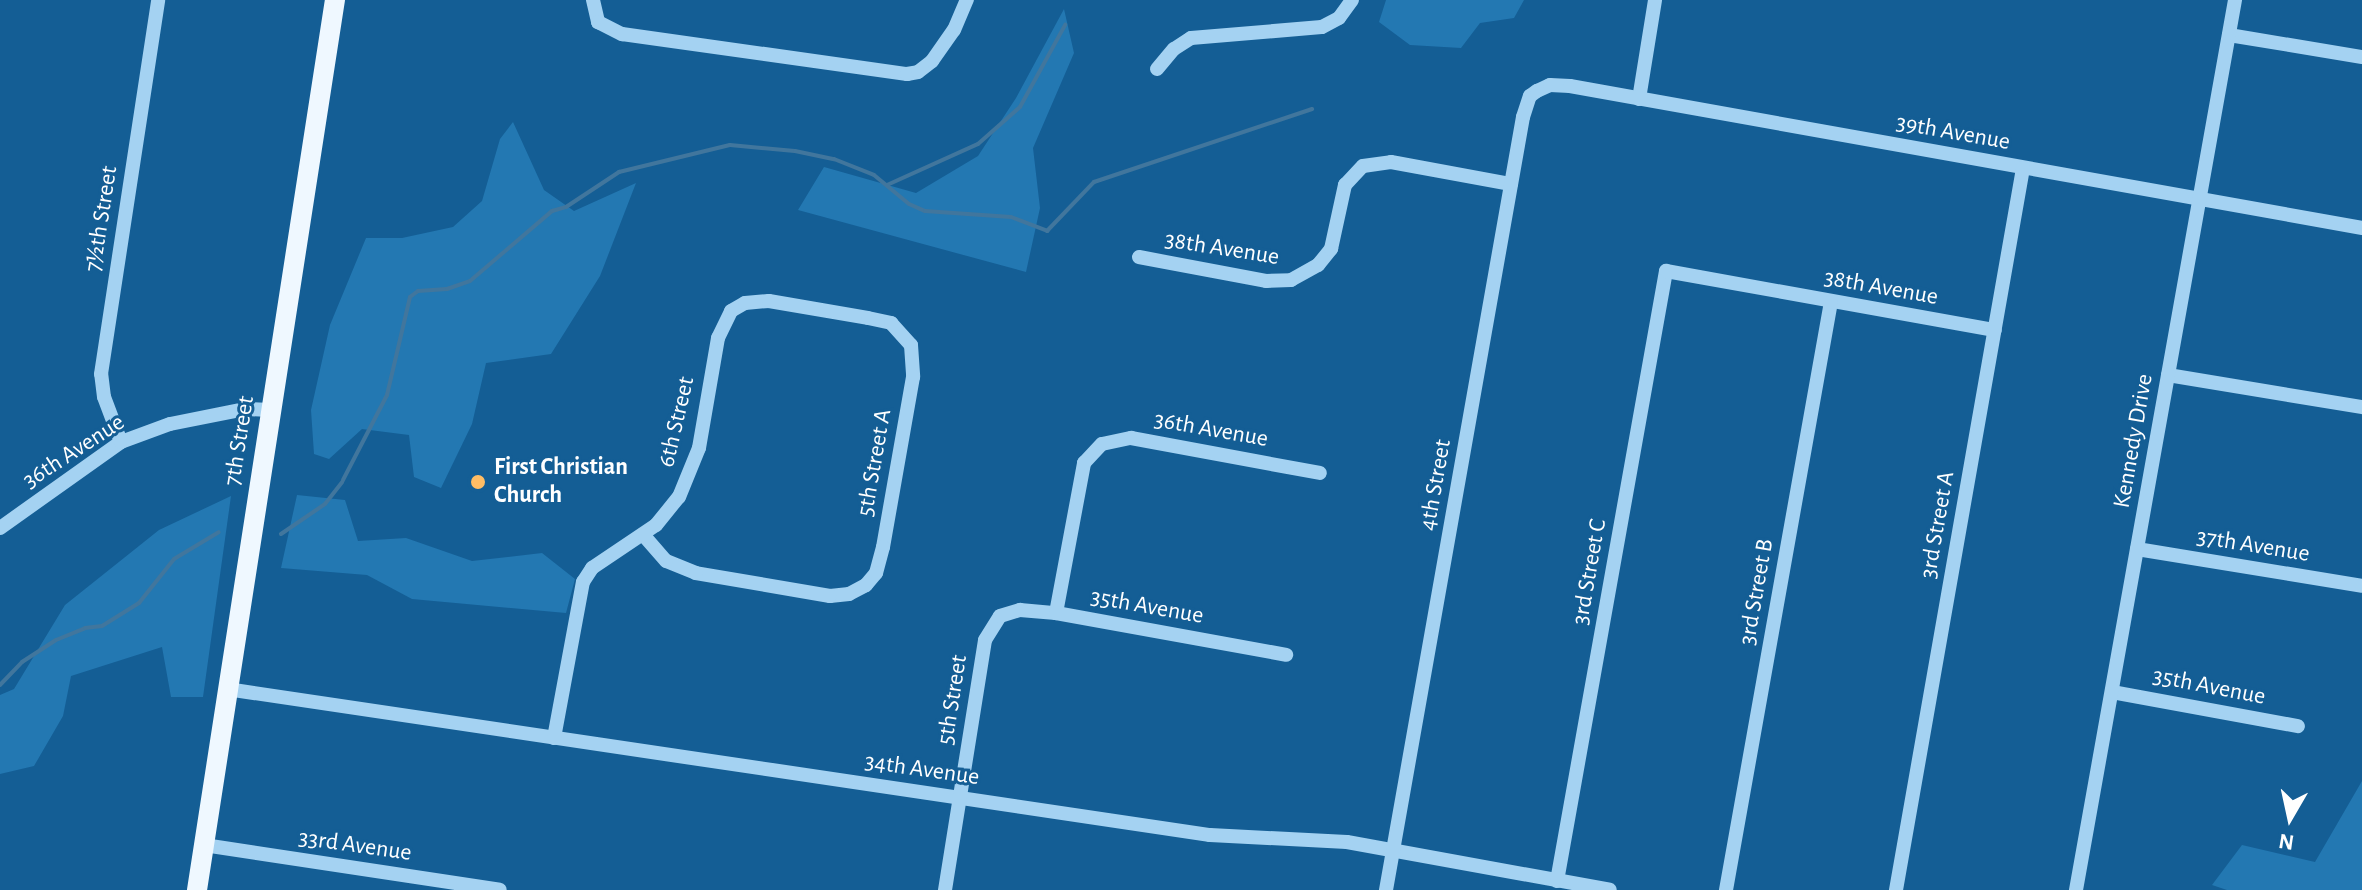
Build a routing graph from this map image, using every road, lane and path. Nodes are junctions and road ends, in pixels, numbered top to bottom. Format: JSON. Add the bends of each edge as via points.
{"nodes":[{"id":1,"x":158,"y":0,"type":"edge"},
{"id":2,"x":335,"y":0,"type":"edge"},
{"id":3,"x":593,"y":0,"type":"edge"},
{"id":4,"x":967,"y":0,"type":"edge"},
{"id":5,"x":1352,"y":0,"type":"edge"},
{"id":6,"x":1655,"y":0,"type":"edge"},
{"id":7,"x":2235,"y":0,"type":"edge"},
{"id":8,"x":2229,"y":35,"type":"junction"},
{"id":9,"x":2362,"y":57,"type":"edge"},
{"id":10,"x":1157,"y":69,"type":"dead end"},
{"id":11,"x":1537,"y":91,"type":"joint"},
{"id":12,"x":1639,"y":99,"type":"junction"},
{"id":13,"x":2023,"y":168,"type":"junction"},
{"id":14,"x":1511,"y":184,"type":"junction"},
{"id":15,"x":2199,"y":200,"type":"junction"},
{"id":16,"x":2362,"y":228,"type":"edge"},
{"id":17,"x":1139,"y":257,"type":"dead end"},
{"id":18,"x":1666,"y":271,"type":"joint"},
{"id":19,"x":1831,"y":302,"type":"junction"},
{"id":20,"x":1995,"y":330,"type":"junction"},
{"id":21,"x":911,"y":345,"type":"joint"},
{"id":22,"x":2168,"y":375,"type":"junction"},
{"id":23,"x":2362,"y":407,"type":"edge"},
{"id":24,"x":271,"y":410,"type":"junction"},
{"id":25,"x":121,"y":442,"type":"junction"},
{"id":26,"x":1320,"y":473,"type":"dead end"},
{"id":27,"x":0,"y":528,"type":"edge"},
{"id":28,"x":643,"y":535,"type":"junction"},
{"id":29,"x":2137,"y":549,"type":"junction"},
{"id":30,"x":2362,"y":586,"type":"edge"},
{"id":31,"x":1056,"y":613,"type":"junction"},
{"id":32,"x":1000,"y":616,"type":"joint"},
{"id":33,"x":1286,"y":655,"type":"dead end"},
{"id":34,"x":227,"y":689,"type":"junction"},
{"id":35,"x":2112,"y":692,"type":"junction"},
{"id":36,"x":2298,"y":726,"type":"dead end"},
{"id":37,"x":554,"y":738,"type":"junction"},
{"id":38,"x":960,"y":798,"type":"junction"},
{"id":39,"x":204,"y":845,"type":"junction"},
{"id":40,"x":1393,"y":850,"type":"junction"},
{"id":41,"x":1557,"y":881,"type":"junction"},
{"id":42,"x":197,"y":890,"type":"edge"},
{"id":43,"x":500,"y":890,"type":"edge"},
{"id":44,"x":945,"y":890,"type":"edge"},
{"id":45,"x":1386,"y":890,"type":"edge"},
{"id":46,"x":1610,"y":890,"type":"edge"},
{"id":47,"x":1726,"y":890,"type":"edge"},
{"id":48,"x":1896,"y":890,"type":"edge"},
{"id":49,"x":2076,"y":890,"type":"edge"}],
"edges":[{"from":1,"to":25,"type":"street","name":"7½th Street","via":[[101,374]]},
{"from":2,"to":24,"type":"main road","name":"7th Street"},
{"from":3,"to":4,"type":"street","via":[[598,22],[622,34],[894,74],[918,72],[945,44]]},
{"from":5,"to":10,"type":"street","via":[[1339,18],[1322,27],[1191,38]]},
{"from":6,"to":12,"type":"street"},
{"from":7,"to":8,"type":"street","name":"Kennedy Drive"},
{"from":8,"to":9,"type":"street"},
{"from":8,"to":15,"type":"street","name":"Kennedy Drive"},
{"from":11,"to":12,"type":"street","name":"39th Avenue","via":[[1559,85]]},
{"from":11,"to":14,"type":"street","name":"4th Street","via":[[1527,104]]},
{"from":12,"to":13,"type":"street","name":"39th Avenue"},
{"from":13,"to":15,"type":"street","name":"39th Avenue"},
{"from":13,"to":20,"type":"street","name":"3rd Street A"},
{"from":14,"to":17,"type":"street","name":"38th Avenue","via":[[1391,162],[1363,166],[1345,185],[1331,249],[1318,265],[1291,280],[1266,281]]},
{"from":14,"to":40,"type":"street","name":"4th Street"},
{"from":15,"to":16,"type":"street","name":"39th Avenue"},
{"from":15,"to":22,"type":"street","name":"Kennedy Drive"},
{"from":18,"to":19,"type":"street","name":"38th Avenue"},
{"from":18,"to":41,"type":"street","name":"3rd Street C"},
{"from":19,"to":20,"type":"street","name":"38th Avenue"},
{"from":19,"to":47,"type":"street","name":"3rd Street B"},
{"from":20,"to":48,"type":"street","name":"3rd Street A"},
{"from":21,"to":28,"type":"street","name":"6th Street","via":[[891,323],[868,318],[769,301],[745,303],[731,311],[718,338],[694,464],[679,497]]},
{"from":21,"to":28,"type":"street","name":"5th Street A","via":[[913,377],[883,547],[876,573],[866,585],[830,596],[683,570],[666,561]]},
{"from":22,"to":23,"type":"street"},
{"from":22,"to":29,"type":"street","name":"Kennedy Drive"},
{"from":24,"to":25,"type":"street","name":"36th Avenue","via":[[245,409],[170,424]]},
{"from":24,"to":34,"type":"main road","name":"7th Street"},
{"from":25,"to":27,"type":"street","name":"36th Avenue"},
{"from":26,"to":31,"type":"street","name":"36th Avenue","via":[[1131,438],[1094,448],[1084,463]]},
{"from":28,"to":37,"type":"street","name":"6th Street","via":[[592,568],[583,582]]},
{"from":29,"to":30,"type":"street","name":"37th Avenue"},
{"from":29,"to":35,"type":"street","name":"Kennedy Drive"},
{"from":31,"to":32,"type":"street","name":"35th Avenue","via":[[1020,610]]},
{"from":31,"to":33,"type":"street","name":"35th Avenue"},
{"from":32,"to":38,"type":"street","name":"5th Street","via":[[985,640]]},
{"from":34,"to":37,"type":"street","name":"34th Avenue"},
{"from":34,"to":39,"type":"main road","name":"7th Street"},
{"from":35,"to":36,"type":"street","name":"35th Avenue"},
{"from":35,"to":49,"type":"street","name":"Kennedy Drive"},
{"from":37,"to":38,"type":"street","name":"34th Avenue"},
{"from":38,"to":40,"type":"street","name":"34th Avenue","via":[[1210,835],[1314,839]]},
{"from":38,"to":44,"type":"street","name":"5th Street"},
{"from":39,"to":42,"type":"main road","name":"7th Street"},
{"from":39,"to":43,"type":"street","name":"33rd Avenue"},
{"from":40,"to":41,"type":"street","name":"34th Avenue"},
{"from":40,"to":45,"type":"street","name":"4th Street"},
{"from":41,"to":46,"type":"street","name":"34th Avenue"}]}
